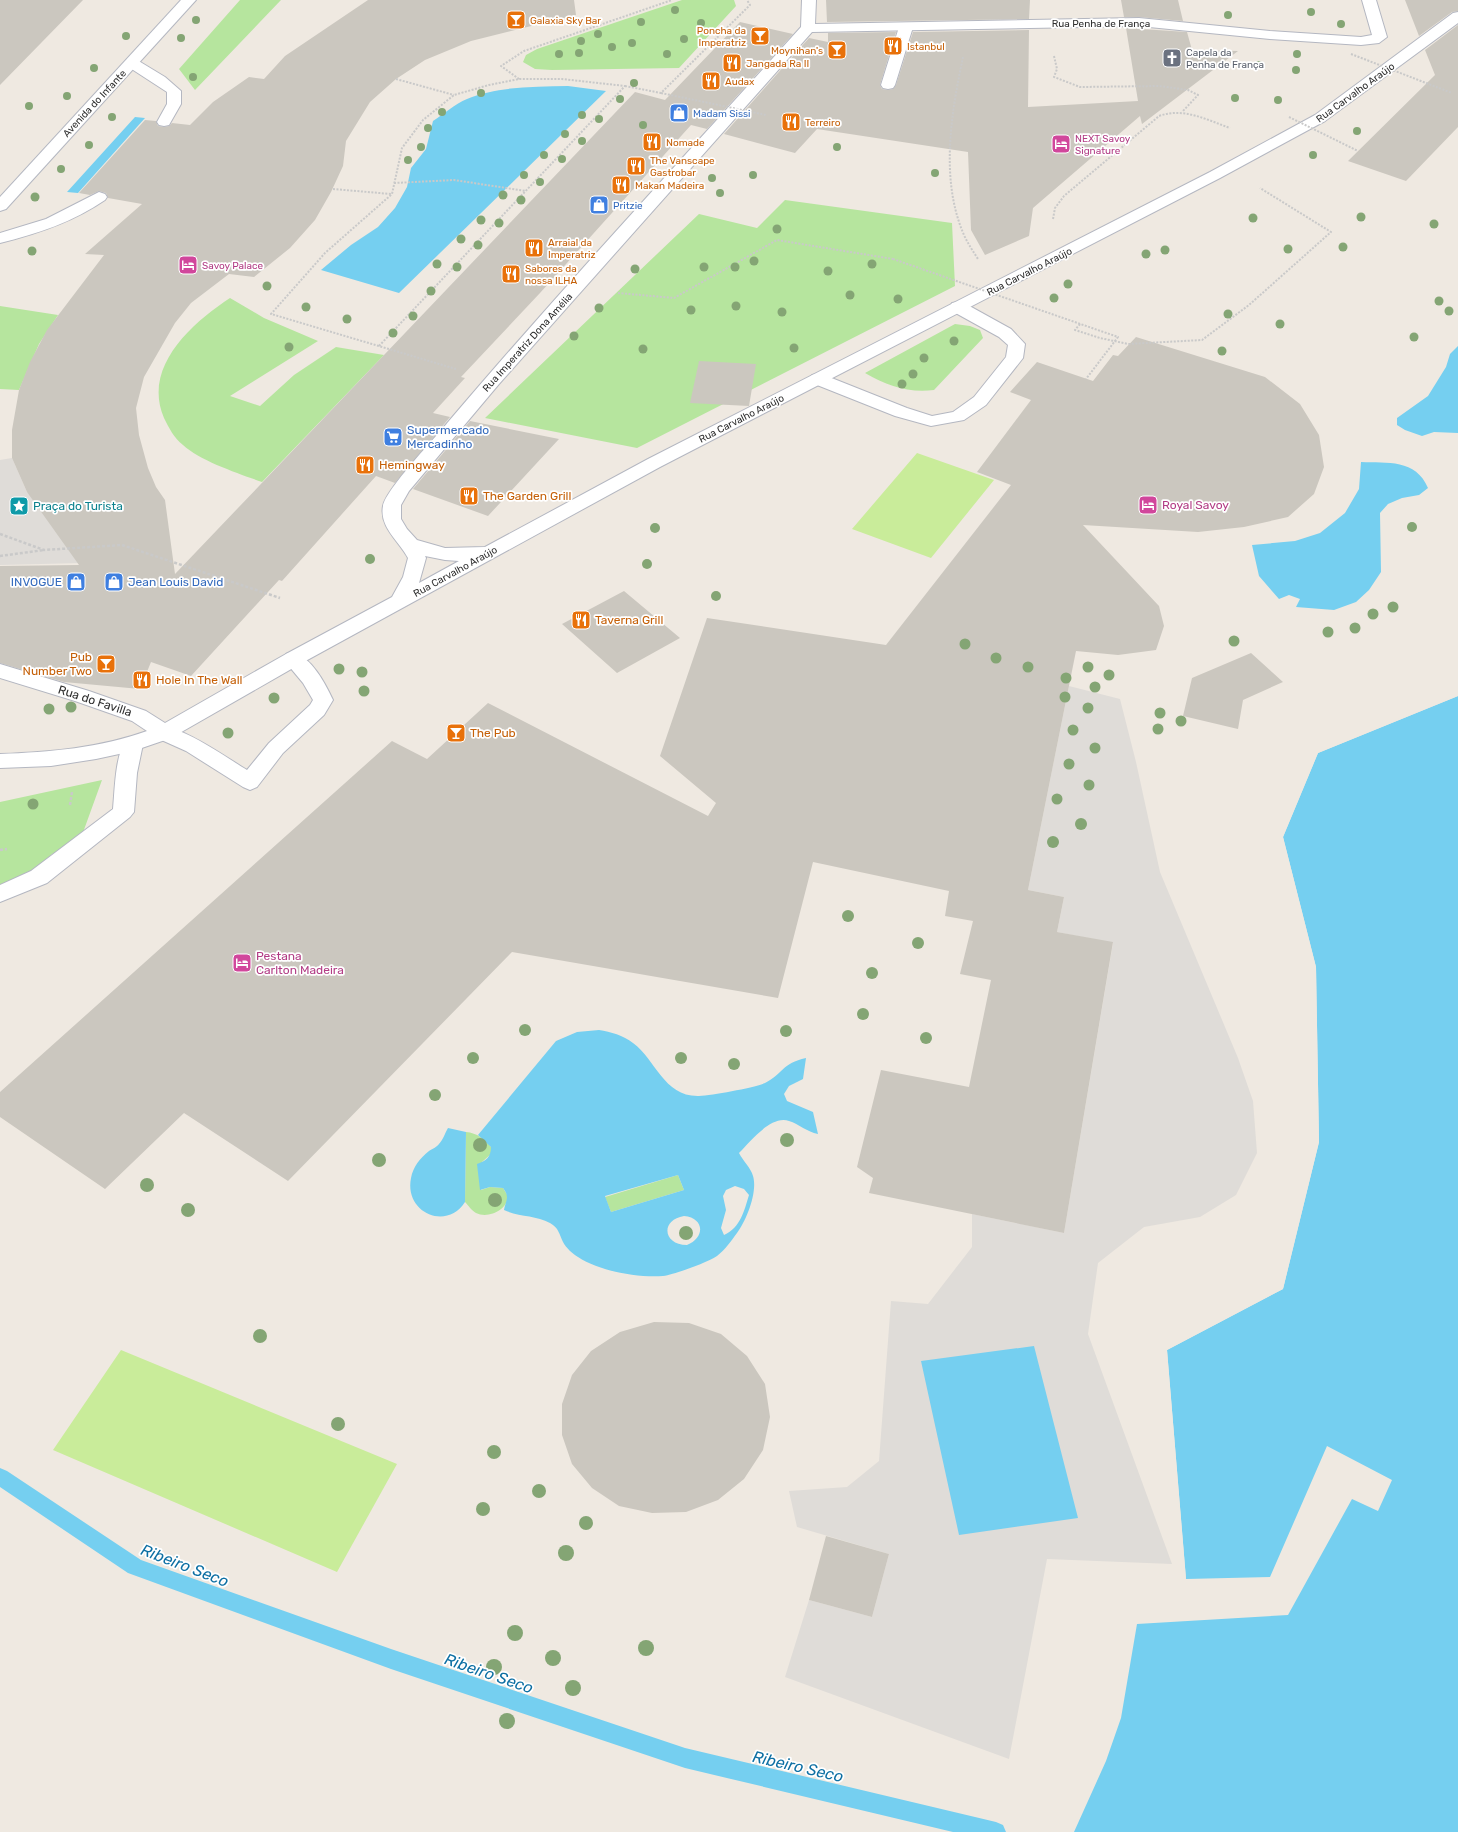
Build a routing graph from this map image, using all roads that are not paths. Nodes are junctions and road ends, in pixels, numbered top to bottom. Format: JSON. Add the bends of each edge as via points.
{"nodes":[{"id":1,"x":189,"y":0,"type":"edge"},
{"id":2,"x":809,"y":0,"type":"edge"},
{"id":3,"x":1369,"y":0,"type":"edge"},
{"id":4,"x":1458,"y":16,"type":"edge"},
{"id":5,"x":906,"y":27,"type":"junction"},
{"id":6,"x":808,"y":28,"type":"junction"},
{"id":7,"x":132,"y":63,"type":"junction"},
{"id":8,"x":888,"y":85,"type":"dead end"},
{"id":9,"x":164,"y":122,"type":"dead end"},
{"id":10,"x":99,"y":197,"type":"dead end"},
{"id":11,"x":0,"y":206,"type":"edge"},
{"id":12,"x":0,"y":238,"type":"edge"},
{"id":13,"x":958,"y":307,"type":"junction"},
{"id":14,"x":818,"y":378,"type":"junction"},
{"id":15,"x":410,"y":544,"type":"junction"},
{"id":16,"x":498,"y":548,"type":"junction"},
{"id":17,"x":400,"y":602,"type":"junction"},
{"id":18,"x":293,"y":659,"type":"junction"},
{"id":19,"x":0,"y":671,"type":"edge"},
{"id":20,"x":164,"y":733,"type":"junction"},
{"id":21,"x":132,"y":744,"type":"junction"},
{"id":22,"x":0,"y":761,"type":"edge"},
{"id":23,"x":0,"y":894,"type":"edge"}],
"edges":[{"from":1,"to":7,"type":"street","name":"Avenida do Infante"},
{"from":2,"to":6,"type":"street"},
{"from":3,"to":5,"type":"street","name":"Rua Penha de França","via":[[1380,37],[1361,41],[1138,22]]},
{"from":4,"to":13,"type":"street","name":"Rua Carvalho Araújo","via":[[1320,118]]},
{"from":5,"to":6,"type":"street","name":"Rua Penha de França"},
{"from":5,"to":8,"type":"street"},
{"from":6,"to":15,"type":"street","name":"Rua Imperatriz Dona Amélia","via":[[493,380],[402,488],[392,505],[392,519]]},
{"from":7,"to":9,"type":"street","via":[[174,91],[174,104]]},
{"from":7,"to":11,"type":"street","name":"Avenida do Infante"},
{"from":10,"to":12,"type":"street","via":[[82,209]]},
{"from":13,"to":14,"type":"street","name":"Rua Carvalho Araújo"},
{"from":13,"to":14,"type":"street","via":[[1005,332],[1017,344],[1014,358],[997,381],[980,401],[958,416],[931,421],[901,412]]},
{"from":14,"to":16,"type":"street","name":"Rua Carvalho Araújo"},
{"from":15,"to":16,"type":"street","name":"Rua Imperatriz Dona Amélia","via":[[451,556]]},
{"from":15,"to":17,"type":"street","name":"Rua Imperatriz Dona Amélia","via":[[417,558],[412,578]]},
{"from":16,"to":17,"type":"street","name":"Rua Carvalho Araújo"},
{"from":17,"to":18,"type":"street","name":"Rua Carvalho Araújo"},
{"from":18,"to":20,"type":"street","name":"Rua Carvalho Araújo"},
{"from":18,"to":20,"type":"street","name":"Rua do Favilla","via":[[317,685],[323,700],[317,710],[276,748],[250,782],[192,746]]},
{"from":19,"to":20,"type":"street","name":"Rua do Favilla","via":[[139,716]]},
{"from":20,"to":21,"type":"street","name":"Rua Carvalho Araújo"},
{"from":21,"to":22,"type":"street","name":"Rua Carvalho Araújo","via":[[51,759]]},
{"from":21,"to":23,"type":"street","via":[[123,812],[39,877]]}]}
